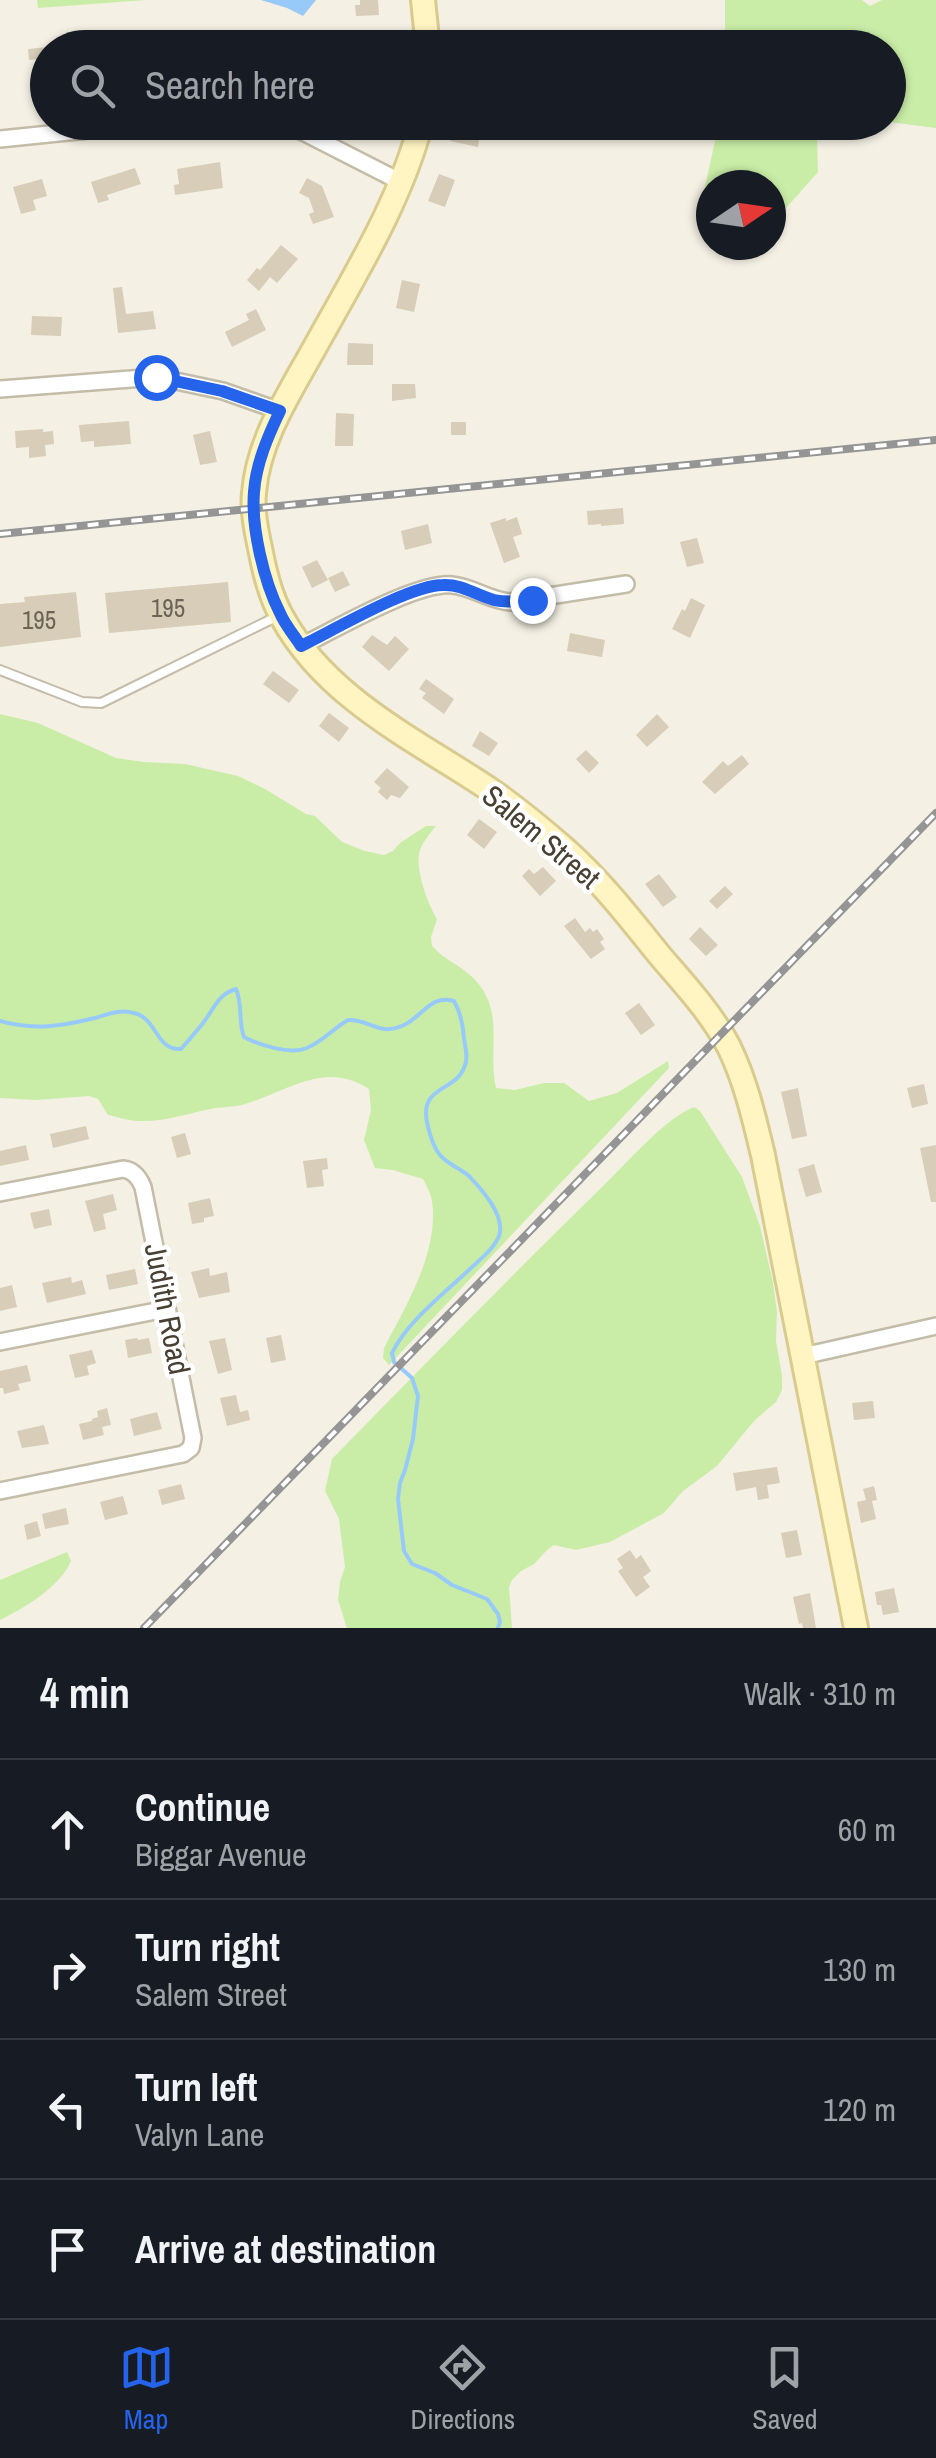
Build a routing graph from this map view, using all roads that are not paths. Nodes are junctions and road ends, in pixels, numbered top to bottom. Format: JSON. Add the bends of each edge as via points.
{"nodes":[{"id":1,"x":424,"y":0,"type":"edge"},
{"id":2,"x":426,"y":30,"type":"edge"},
{"id":3,"x":30,"y":136,"type":"edge"},
{"id":4,"x":0,"y":139,"type":"edge"},
{"id":5,"x":320,"y":140,"type":"edge"},
{"id":6,"x":415,"y":140,"type":"edge"},
{"id":7,"x":402,"y":182,"type":"junction"},
{"id":8,"x":0,"y":389,"type":"edge"},
{"id":9,"x":280,"y":411,"type":"junction"},
{"id":10,"x":626,"y":584,"type":"dead end"},
{"id":11,"x":280,"y":615,"type":"junction"},
{"id":12,"x":301,"y":646,"type":"junction"},
{"id":13,"x":0,"y":670,"type":"edge"},
{"id":14,"x":0,"y":1193,"type":"edge"},
{"id":15,"x":166,"y":1308,"type":"junction"},
{"id":16,"x":936,"y":1326,"type":"edge"},
{"id":17,"x":0,"y":1342,"type":"edge"},
{"id":18,"x":803,"y":1356,"type":"junction"},
{"id":19,"x":0,"y":1491,"type":"edge"},
{"id":20,"x":856,"y":1628,"type":"edge"}],
"edges":[{"from":1,"to":2,"type":"street"},
{"from":3,"to":4,"type":"street"},
{"from":5,"to":7,"type":"street"},
{"from":6,"to":7,"type":"street","name":"Salem Street"},
{"from":7,"to":9,"type":"street","name":"Salem Street"},
{"from":8,"to":9,"type":"street","via":[[150,376]]},
{"from":9,"to":11,"type":"street","name":"Salem Street","via":[[254,499]]},
{"from":10,"to":12,"type":"street","via":[[511,602],[461,587],[430,586]]},
{"from":11,"to":12,"type":"street","name":"Salem Street"},
{"from":11,"to":13,"type":"lane","via":[[101,703],[78,701]]},
{"from":12,"to":18,"type":"street","name":"Salem Street","via":[[363,706],[570,853],[712,1020],[753,1113]]},
{"from":14,"to":15,"type":"street","name":"Judith Road","via":[[133,1172],[143,1187]]},
{"from":15,"to":17,"type":"street"},
{"from":15,"to":19,"type":"street","name":"Judith Road","via":[[191,1448]]},
{"from":16,"to":18,"type":"street"},
{"from":18,"to":20,"type":"street","name":"Salem Street"}]}
